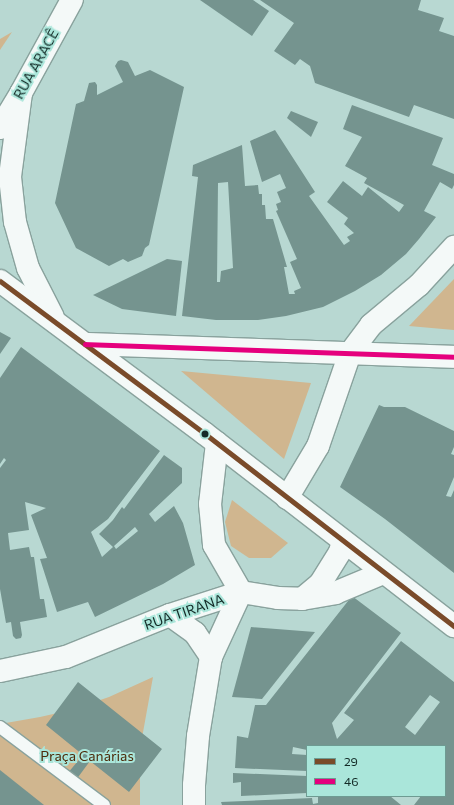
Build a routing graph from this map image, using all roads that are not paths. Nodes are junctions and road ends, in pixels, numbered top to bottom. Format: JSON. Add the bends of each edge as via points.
{"nodes":[{"id":1,"x":72,"y":0,"type":"edge"},
{"id":2,"x":21,"y":93,"type":"junction"},
{"id":3,"x":0,"y":128,"type":"edge"},
{"id":4,"x":454,"y":247,"type":"edge"},
{"id":5,"x":0,"y":281,"type":"edge"},
{"id":6,"x":55,"y":321,"type":"junction"},
{"id":7,"x":85,"y":344,"type":"junction"},
{"id":8,"x":350,"y":353,"type":"junction"},
{"id":9,"x":454,"y":357,"type":"edge"},
{"id":10,"x":217,"y":443,"type":"junction"},
{"id":11,"x":287,"y":498,"type":"junction"},
{"id":12,"x":343,"y":541,"type":"junction"},
{"id":13,"x":384,"y":573,"type":"junction"},
{"id":14,"x":241,"y":592,"type":"junction"},
{"id":15,"x":302,"y":599,"type":"junction"},
{"id":16,"x":170,"y":615,"type":"junction"},
{"id":17,"x":454,"y":626,"type":"edge"},
{"id":18,"x":211,"y":657,"type":"junction"},
{"id":19,"x":0,"y":671,"type":"edge"},
{"id":20,"x":0,"y":727,"type":"edge"},
{"id":21,"x":104,"y":805,"type":"edge"},
{"id":22,"x":194,"y":805,"type":"edge"}],
"edges":[{"from":1,"to":2,"type":"street","name":"RUA ARACÊ"},
{"from":2,"to":3,"type":"street","name":"RUA ARACÊ"},
{"from":2,"to":6,"type":"street","via":[[10,177],[15,222],[28,268]]},
{"from":4,"to":8,"type":"street","via":[[419,285],[370,326]]},
{"from":5,"to":6,"type":"street"},
{"from":6,"to":7,"type":"street"},
{"from":7,"to":8,"type":"street"},
{"from":7,"to":10,"type":"street"},
{"from":8,"to":9,"type":"street"},
{"from":8,"to":11,"type":"street","via":[[318,446]]},
{"from":10,"to":11,"type":"street"},
{"from":10,"to":14,"type":"street","via":[[210,504],[214,545]]},
{"from":11,"to":12,"type":"street"},
{"from":12,"to":13,"type":"street"},
{"from":12,"to":15,"type":"street","via":[[340,552],[320,584]]},
{"from":13,"to":15,"type":"street","name":"RUA TIRANA","via":[[335,593]]},
{"from":13,"to":17,"type":"street"},
{"from":14,"to":15,"type":"street","name":"RUA TIRANA"},
{"from":14,"to":16,"type":"street","name":"RUA TIRANA"},
{"from":14,"to":18,"type":"street"},
{"from":16,"to":18,"type":"street","via":[[195,633]]},
{"from":16,"to":19,"type":"street","name":"RUA TIRANA","via":[[66,657]]},
{"from":18,"to":22,"type":"street","via":[[198,736]]},
{"from":20,"to":21,"type":"lane"}]}
